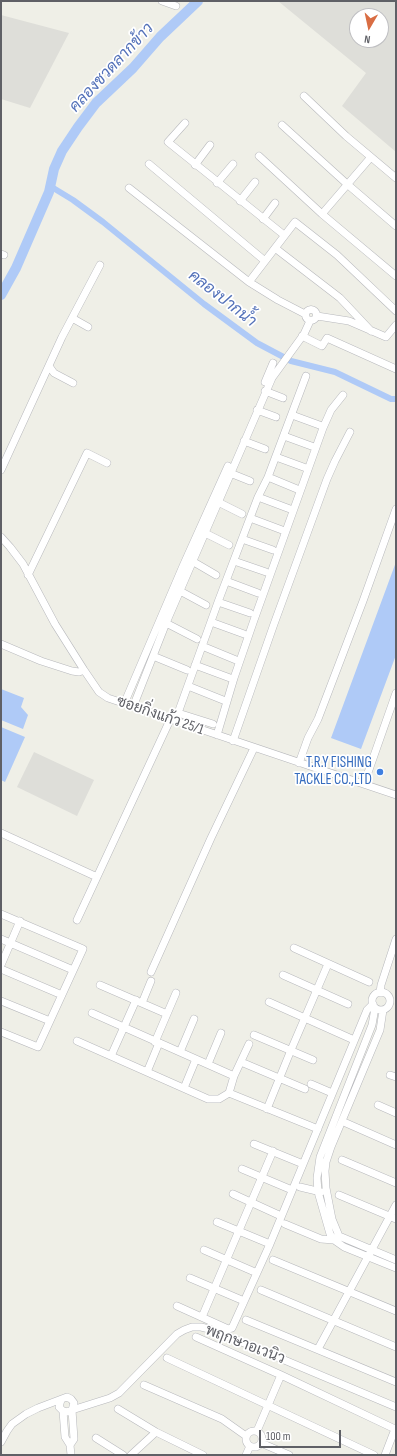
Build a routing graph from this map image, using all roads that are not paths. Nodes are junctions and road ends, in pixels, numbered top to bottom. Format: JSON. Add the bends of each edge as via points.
{"nodes":[{"id":1,"x":162,"y":1,"type":"edge"},
{"id":2,"x":176,"y":6,"type":"dead end"},
{"id":3,"x":304,"y":96,"type":"dead end"},
{"id":4,"x":185,"y":123,"type":"dead end"},
{"id":5,"x":282,"y":126,"type":"dead end"},
{"id":6,"x":210,"y":145,"type":"dead end"},
{"id":7,"x":259,"y":156,"type":"dead end"},
{"id":8,"x":371,"y":157,"type":"junction"},
{"id":9,"x":149,"y":164,"type":"dead end"},
{"id":10,"x":233,"y":164,"type":"dead end"},
{"id":11,"x":195,"y":165,"type":"junction"},
{"id":12,"x":396,"y":178,"type":"edge"},
{"id":13,"x":255,"y":182,"type":"dead end"},
{"id":14,"x":218,"y":183,"type":"junction"},
{"id":15,"x":347,"y":184,"type":"junction"},
{"id":16,"x":129,"y":188,"type":"dead end"},
{"id":17,"x":240,"y":201,"type":"junction"},
{"id":18,"x":275,"y":203,"type":"dead end"},
{"id":19,"x":322,"y":214,"type":"junction"},
{"id":20,"x":263,"y":219,"type":"junction"},
{"id":21,"x":396,"y":226,"type":"edge"},
{"id":22,"x":284,"y":235,"type":"junction"},
{"id":23,"x":275,"y":248,"type":"junction"},
{"id":24,"x":265,"y":261,"type":"junction"},
{"id":25,"x":100,"y":265,"type":"dead end"},
{"id":26,"x":396,"y":276,"type":"edge"},
{"id":27,"x":249,"y":282,"type":"junction"},
{"id":28,"x":396,"y":311,"type":"edge"},
{"id":29,"x":305,"y":314,"type":"junction"},
{"id":30,"x":317,"y":316,"type":"junction"},
{"id":31,"x":72,"y":318,"type":"junction"},
{"id":32,"x":310,"y":321,"type":"junction"},
{"id":33,"x":396,"y":325,"type":"edge"},
{"id":34,"x":88,"y":327,"type":"dead end"},
{"id":35,"x":372,"y":331,"type":"junction"},
{"id":36,"x":303,"y":335,"type":"junction"},
{"id":37,"x":273,"y":363,"type":"dead end"},
{"id":38,"x":49,"y":366,"type":"junction"},
{"id":39,"x":396,"y":369,"type":"edge"},
{"id":40,"x":306,"y":376,"type":"dead end"},
{"id":41,"x":73,"y":384,"type":"dead end"},
{"id":42,"x":265,"y":391,"type":"junction"},
{"id":43,"x":343,"y":395,"type":"dead end"},
{"id":44,"x":284,"y":398,"type":"dead end"},
{"id":45,"x":257,"y":410,"type":"junction"},
{"id":46,"x":292,"y":415,"type":"junction"},
{"id":47,"x":276,"y":418,"type":"dead end"},
{"id":48,"x":322,"y":426,"type":"dead end"},
{"id":49,"x":350,"y":432,"type":"dead end"},
{"id":50,"x":284,"y":436,"type":"junction"},
{"id":51,"x":244,"y":441,"type":"junction"},
{"id":52,"x":314,"y":447,"type":"dead end"},
{"id":53,"x":265,"y":449,"type":"dead end"},
{"id":54,"x":276,"y":456,"type":"junction"},
{"id":55,"x":106,"y":463,"type":"dead end"},
{"id":56,"x":306,"y":468,"type":"dead end"},
{"id":57,"x":1,"y":470,"type":"edge"},
{"id":58,"x":230,"y":473,"type":"junction"},
{"id":59,"x":268,"y":477,"type":"junction"},
{"id":60,"x":250,"y":481,"type":"dead end"},
{"id":61,"x":297,"y":489,"type":"dead end"},
{"id":62,"x":258,"y":497,"type":"junction"},
{"id":63,"x":218,"y":502,"type":"junction"},
{"id":64,"x":290,"y":509,"type":"dead end"},
{"id":65,"x":396,"y":509,"type":"edge"},
{"id":66,"x":242,"y":514,"type":"dead end"},
{"id":67,"x":250,"y":518,"type":"junction"},
{"id":68,"x":282,"y":530,"type":"dead end"},
{"id":69,"x":205,"y":533,"type":"junction"},
{"id":70,"x":1,"y":537,"type":"edge"},
{"id":71,"x":242,"y":539,"type":"junction"},
{"id":72,"x":229,"y":545,"type":"dead end"},
{"id":73,"x":273,"y":550,"type":"dead end"},
{"id":74,"x":234,"y":561,"type":"junction"},
{"id":75,"x":192,"y":562,"type":"junction"},
{"id":76,"x":266,"y":572,"type":"dead end"},
{"id":77,"x":28,"y":575,"type":"junction"},
{"id":78,"x":216,"y":575,"type":"dead end"},
{"id":79,"x":226,"y":581,"type":"junction"},
{"id":80,"x":180,"y":591,"type":"junction"},
{"id":81,"x":258,"y":593,"type":"dead end"},
{"id":82,"x":218,"y":602,"type":"junction"},
{"id":83,"x":206,"y":605,"type":"dead end"},
{"id":84,"x":250,"y":613,"type":"dead end"},
{"id":85,"x":211,"y":622,"type":"junction"},
{"id":86,"x":166,"y":623,"type":"junction"},
{"id":87,"x":244,"y":634,"type":"dead end"},
{"id":88,"x":197,"y":639,"type":"dead end"},
{"id":89,"x":1,"y":644,"type":"edge"},
{"id":90,"x":202,"y":646,"type":"junction"},
{"id":91,"x":153,"y":656,"type":"junction"},
{"id":92,"x":236,"y":660,"type":"dead end"},
{"id":93,"x":195,"y":665,"type":"junction"},
{"id":94,"x":84,"y":670,"type":"junction"},
{"id":95,"x":187,"y":670,"type":"dead end"},
{"id":96,"x":230,"y":678,"type":"dead end"},
{"id":97,"x":188,"y":686,"type":"junction"},
{"id":98,"x":396,"y":693,"type":"edge"},
{"id":99,"x":223,"y":700,"type":"dead end"},
{"id":100,"x":124,"y":704,"type":"junction"},
{"id":101,"x":133,"y":707,"type":"junction"},
{"id":102,"x":178,"y":713,"type":"junction"},
{"id":103,"x":174,"y":721,"type":"junction"},
{"id":104,"x":213,"y":724,"type":"dead end"},
{"id":105,"x":217,"y":735,"type":"junction"},
{"id":106,"x":233,"y":741,"type":"junction"},
{"id":107,"x":254,"y":748,"type":"junction"},
{"id":108,"x":299,"y":763,"type":"junction"},
{"id":109,"x":364,"y":784,"type":"junction"},
{"id":110,"x":396,"y":795,"type":"edge"},
{"id":111,"x":1,"y":833,"type":"edge"},
{"id":112,"x":97,"y":877,"type":"junction"},
{"id":113,"x":1,"y":914,"type":"edge"},
{"id":114,"x":77,"y":920,"type":"dead end"},
{"id":115,"x":20,"y":921,"type":"junction"},
{"id":116,"x":1,"y":939,"type":"edge"},
{"id":117,"x":396,"y":939,"type":"edge"},
{"id":118,"x":11,"y":942,"type":"junction"},
{"id":119,"x":294,"y":948,"type":"dead end"},
{"id":120,"x":328,"y":964,"type":"junction"},
{"id":121,"x":1,"y":965,"type":"edge"},
{"id":122,"x":1,"y":969,"type":"edge"},
{"id":123,"x":73,"y":970,"type":"junction"},
{"id":124,"x":151,"y":972,"type":"dead end"},
{"id":125,"x":283,"y":975,"type":"dead end"},
{"id":126,"x":150,"y":981,"type":"dead end"},
{"id":127,"x":369,"y":982,"type":"dead end"},
{"id":128,"x":100,"y":985,"type":"dead end"},
{"id":129,"x":317,"y":990,"type":"junction"},
{"id":130,"x":176,"y":993,"type":"dead end"},
{"id":131,"x":380,"y":993,"type":"junction"},
{"id":132,"x":62,"y":996,"type":"junction"},
{"id":133,"x":1,"y":1001,"type":"edge"},
{"id":134,"x":139,"y":1001,"type":"junction"},
{"id":135,"x":269,"y":1002,"type":"dead end"},
{"id":136,"x":348,"y":1004,"type":"dead end"},
{"id":137,"x":377,"y":1007,"type":"junction"},
{"id":138,"x":92,"y":1013,"type":"dead end"},
{"id":139,"x":167,"y":1014,"type":"junction"},
{"id":140,"x":305,"y":1018,"type":"junction"},
{"id":141,"x":194,"y":1019,"type":"dead end"},
{"id":142,"x":50,"y":1021,"type":"junction"},
{"id":143,"x":124,"y":1028,"type":"junction"},
{"id":144,"x":1,"y":1032,"type":"edge"},
{"id":145,"x":221,"y":1033,"type":"dead end"},
{"id":146,"x":254,"y":1035,"type":"dead end"},
{"id":147,"x":354,"y":1040,"type":"junction"},
{"id":148,"x":366,"y":1040,"type":"junction"},
{"id":149,"x":77,"y":1041,"type":"dead end"},
{"id":150,"x":157,"y":1043,"type":"junction"},
{"id":151,"x":249,"y":1044,"type":"dead end"},
{"id":152,"x":374,"y":1044,"type":"junction"},
{"id":153,"x":290,"y":1050,"type":"junction"},
{"id":154,"x":180,"y":1052,"type":"junction"},
{"id":155,"x":112,"y":1056,"type":"junction"},
{"id":156,"x":196,"y":1059,"type":"junction"},
{"id":157,"x":313,"y":1060,"type":"dead end"},
{"id":158,"x":241,"y":1062,"type":"junction"},
{"id":159,"x":208,"y":1064,"type":"junction"},
{"id":160,"x":147,"y":1072,"type":"junction"},
{"id":161,"x":234,"y":1076,"type":"junction"},
{"id":162,"x":279,"y":1078,"type":"junction"},
{"id":163,"x":311,"y":1084,"type":"dead end"},
{"id":164,"x":184,"y":1088,"type":"junction"},
{"id":165,"x":305,"y":1090,"type":"dead end"},
{"id":166,"x":229,"y":1093,"type":"junction"},
{"id":167,"x":332,"y":1093,"type":"junction"},
{"id":168,"x":378,"y":1105,"type":"dead end"},
{"id":169,"x":267,"y":1109,"type":"junction"},
{"id":170,"x":337,"y":1111,"type":"junction"},
{"id":171,"x":396,"y":1113,"type":"edge"},
{"id":172,"x":345,"y":1114,"type":"junction"},
{"id":173,"x":346,"y":1123,"type":"dead end"},
{"id":174,"x":318,"y":1130,"type":"junction"},
{"id":175,"x":254,"y":1144,"type":"dead end"},
{"id":176,"x":396,"y":1145,"type":"edge"},
{"id":177,"x":273,"y":1151,"type":"junction"},
{"id":178,"x":342,"y":1160,"type":"dead end"},
{"id":179,"x":303,"y":1164,"type":"junction"},
{"id":180,"x":242,"y":1169,"type":"dead end"},
{"id":181,"x":262,"y":1178,"type":"junction"},
{"id":182,"x":396,"y":1183,"type":"edge"},
{"id":183,"x":300,"y":1187,"type":"dead end"},
{"id":184,"x":292,"y":1190,"type":"junction"},
{"id":185,"x":318,"y":1192,"type":"junction"},
{"id":186,"x":326,"y":1192,"type":"junction"},
{"id":187,"x":233,"y":1194,"type":"dead end"},
{"id":188,"x":339,"y":1195,"type":"dead end"},
{"id":189,"x":251,"y":1202,"type":"junction"},
{"id":190,"x":396,"y":1205,"type":"edge"},
{"id":191,"x":281,"y":1216,"type":"junction"},
{"id":192,"x":393,"y":1218,"type":"edge"},
{"id":193,"x":217,"y":1222,"type":"dead end"},
{"id":194,"x":285,"y":1224,"type":"dead end"},
{"id":195,"x":238,"y":1231,"type":"junction"},
{"id":196,"x":336,"y":1238,"type":"junction"},
{"id":197,"x":270,"y":1244,"type":"junction"},
{"id":198,"x":372,"y":1249,"type":"junction"},
{"id":199,"x":204,"y":1250,"type":"dead end"},
{"id":200,"x":368,"y":1257,"type":"junction"},
{"id":201,"x":226,"y":1260,"type":"junction"},
{"id":202,"x":273,"y":1260,"type":"dead end"},
{"id":203,"x":396,"y":1260,"type":"edge"},
{"id":204,"x":396,"y":1268,"type":"edge"},
{"id":205,"x":257,"y":1273,"type":"junction"},
{"id":206,"x":190,"y":1278,"type":"dead end"},
{"id":207,"x":214,"y":1289,"type":"junction"},
{"id":208,"x":261,"y":1290,"type":"dead end"},
{"id":209,"x":349,"y":1292,"type":"junction"},
{"id":210,"x":244,"y":1301,"type":"junction"},
{"id":211,"x":177,"y":1306,"type":"dead end"},
{"id":212,"x":396,"y":1311,"type":"edge"},
{"id":213,"x":202,"y":1317,"type":"junction"},
{"id":214,"x":246,"y":1320,"type":"dead end"},
{"id":215,"x":334,"y":1320,"type":"junction"},
{"id":216,"x":196,"y":1337,"type":"dead end"},
{"id":217,"x":396,"y":1347,"type":"edge"},
{"id":218,"x":318,"y":1350,"type":"junction"},
{"id":219,"x":167,"y":1358,"type":"dead end"},
{"id":220,"x":280,"y":1375,"type":"junction"},
{"id":221,"x":396,"y":1382,"type":"edge"},
{"id":222,"x":144,"y":1385,"type":"dead end"},
{"id":223,"x":60,"y":1400,"type":"junction"},
{"id":224,"x":73,"y":1400,"type":"junction"},
{"id":225,"x":89,"y":1405,"type":"junction"},
{"id":226,"x":46,"y":1406,"type":"junction"},
{"id":227,"x":268,"y":1406,"type":"junction"},
{"id":228,"x":396,"y":1407,"type":"edge"},
{"id":229,"x":118,"y":1409,"type":"dead end"},
{"id":230,"x":72,"y":1410,"type":"junction"},
{"id":231,"x":62,"y":1411,"type":"junction"},
{"id":232,"x":257,"y":1431,"type":"junction"},
{"id":233,"x":156,"y":1432,"type":"junction"},
{"id":234,"x":246,"y":1436,"type":"junction"},
{"id":235,"x":96,"y":1438,"type":"dead end"},
{"id":236,"x":1,"y":1442,"type":"edge"},
{"id":237,"x":261,"y":1442,"type":"junction"},
{"id":238,"x":70,"y":1445,"type":"junction"},
{"id":239,"x":250,"y":1446,"type":"junction"},
{"id":240,"x":71,"y":1455,"type":"edge"},
{"id":241,"x":123,"y":1455,"type":"edge"},
{"id":242,"x":131,"y":1455,"type":"edge"},
{"id":243,"x":203,"y":1455,"type":"edge"},
{"id":244,"x":246,"y":1455,"type":"edge"},
{"id":245,"x":289,"y":1455,"type":"edge"},
{"id":246,"x":374,"y":1455,"type":"edge"},
{"id":247,"x":385,"y":1455,"type":"edge"}],
"edges":[{"from":1,"to":2,"type":"street"},
{"from":3,"to":8,"type":"street"},
{"from":4,"to":11,"type":"street","via":[[168,142]]},
{"from":5,"to":15,"type":"street"},
{"from":6,"to":11,"type":"street"},
{"from":7,"to":19,"type":"street"},
{"from":8,"to":12,"type":"street"},
{"from":8,"to":15,"type":"street"},
{"from":9,"to":24,"type":"street"},
{"from":10,"to":14,"type":"street"},
{"from":11,"to":14,"type":"street"},
{"from":13,"to":17,"type":"street"},
{"from":14,"to":17,"type":"street"},
{"from":15,"to":19,"type":"street"},
{"from":15,"to":21,"type":"street"},
{"from":16,"to":27,"type":"street"},
{"from":17,"to":20,"type":"street"},
{"from":18,"to":20,"type":"street"},
{"from":19,"to":26,"type":"street"},
{"from":20,"to":22,"type":"street"},
{"from":22,"to":23,"type":"street"},
{"from":22,"to":28,"type":"street","via":[[295,222],[337,255]]},
{"from":23,"to":24,"type":"street"},
{"from":23,"to":35,"type":"street","via":[[340,298]]},
{"from":24,"to":27,"type":"street"},
{"from":25,"to":31,"type":"street"},
{"from":27,"to":29,"type":"street"},
{"from":29,"to":30,"type":"street","via":[[312,309],[316,311]]},
{"from":29,"to":32,"type":"street"},
{"from":30,"to":32,"type":"street","via":[[315,320]]},
{"from":30,"to":35,"type":"street","via":[[349,321]]},
{"from":31,"to":34,"type":"street"},
{"from":31,"to":38,"type":"street"},
{"from":32,"to":36,"type":"street"},
{"from":33,"to":35,"type":"street","via":[[386,337]]},
{"from":36,"to":39,"type":"street","via":[[322,346],[327,338]]},
{"from":36,"to":42,"type":"street"},
{"from":37,"to":100,"type":"street"},
{"from":38,"to":41,"type":"street","via":[[54,374]]},
{"from":38,"to":57,"type":"street"},
{"from":40,"to":46,"type":"street"},
{"from":42,"to":44,"type":"street"},
{"from":42,"to":45,"type":"street"},
{"from":43,"to":105,"type":"street","via":[[331,410],[323,428],[254,620]]},
{"from":45,"to":47,"type":"street"},
{"from":45,"to":51,"type":"street"},
{"from":46,"to":48,"type":"street"},
{"from":46,"to":50,"type":"street"},
{"from":49,"to":106,"type":"street","via":[[327,479]]},
{"from":50,"to":52,"type":"street"},
{"from":50,"to":54,"type":"street"},
{"from":51,"to":53,"type":"street"},
{"from":51,"to":58,"type":"street"},
{"from":54,"to":56,"type":"street"},
{"from":54,"to":59,"type":"street"},
{"from":55,"to":77,"type":"street","via":[[87,453]]},
{"from":58,"to":60,"type":"street"},
{"from":58,"to":63,"type":"street"},
{"from":59,"to":61,"type":"street"},
{"from":59,"to":62,"type":"street"},
{"from":62,"to":64,"type":"street"},
{"from":62,"to":67,"type":"street"},
{"from":63,"to":66,"type":"street"},
{"from":63,"to":69,"type":"street"},
{"from":65,"to":108,"type":"street","via":[[322,709]]},
{"from":67,"to":68,"type":"street"},
{"from":67,"to":71,"type":"street"},
{"from":69,"to":72,"type":"street"},
{"from":69,"to":75,"type":"street"},
{"from":70,"to":77,"type":"street","name":"ซอยกิ่งแก้ว 25/1"},
{"from":71,"to":73,"type":"street"},
{"from":71,"to":74,"type":"street"},
{"from":74,"to":76,"type":"street"},
{"from":74,"to":79,"type":"street"},
{"from":75,"to":78,"type":"street"},
{"from":75,"to":80,"type":"street"},
{"from":77,"to":94,"type":"street","name":"ซอยกิ่งแก้ว 25/1"},
{"from":79,"to":81,"type":"street"},
{"from":79,"to":82,"type":"street"},
{"from":80,"to":83,"type":"street"},
{"from":80,"to":86,"type":"street"},
{"from":82,"to":84,"type":"street"},
{"from":82,"to":85,"type":"street"},
{"from":85,"to":87,"type":"street"},
{"from":85,"to":90,"type":"street"},
{"from":86,"to":88,"type":"street"},
{"from":86,"to":91,"type":"street"},
{"from":89,"to":94,"type":"street","via":[[72,671]]},
{"from":90,"to":92,"type":"street"},
{"from":90,"to":93,"type":"street"},
{"from":91,"to":95,"type":"street"},
{"from":91,"to":101,"type":"street"},
{"from":93,"to":96,"type":"street"},
{"from":93,"to":97,"type":"street"},
{"from":94,"to":100,"type":"street","name":"ซอยกิ่งแก้ว 25/1","via":[[99,692]]},
{"from":97,"to":99,"type":"street"},
{"from":97,"to":102,"type":"street"},
{"from":98,"to":109,"type":"street"},
{"from":100,"to":101,"type":"street","name":"ซอยกิ่งแก้ว 25/1"},
{"from":101,"to":103,"type":"street","name":"ซอยกิ่งแก้ว 25/1"},
{"from":102,"to":103,"type":"street"},
{"from":102,"to":104,"type":"street"},
{"from":103,"to":105,"type":"street","name":"ซอยกิ่งแก้ว 25/1"},
{"from":103,"to":112,"type":"street"},
{"from":105,"to":106,"type":"street","name":"ซอยกิ่งแก้ว 25/1"},
{"from":106,"to":107,"type":"street","name":"ซอยกิ่งแก้ว 25/1"},
{"from":107,"to":108,"type":"street","name":"ซอยกิ่งแก้ว 25/1"},
{"from":107,"to":124,"type":"street"},
{"from":108,"to":109,"type":"street","name":"ซอยกิ่งแก้ว 25/1"},
{"from":109,"to":110,"type":"street","name":"ซอยกิ่งแก้ว 25/1"},
{"from":111,"to":112,"type":"street"},
{"from":112,"to":114,"type":"street"},
{"from":113,"to":115,"type":"street"},
{"from":115,"to":118,"type":"street"},
{"from":115,"to":123,"type":"street","via":[[83,949]]},
{"from":116,"to":118,"type":"street"},
{"from":117,"to":131,"type":"street"},
{"from":118,"to":121,"type":"street"},
{"from":118,"to":123,"type":"street"},
{"from":119,"to":120,"type":"street"},
{"from":120,"to":127,"type":"street"},
{"from":120,"to":129,"type":"street"},
{"from":122,"to":132,"type":"street"},
{"from":123,"to":132,"type":"street"},
{"from":125,"to":129,"type":"street"},
{"from":126,"to":134,"type":"street"},
{"from":128,"to":134,"type":"street"},
{"from":129,"to":136,"type":"street"},
{"from":129,"to":140,"type":"street"},
{"from":130,"to":139,"type":"street"},
{"from":131,"to":137,"type":"street","via":[[374,997]]},
{"from":131,"to":137,"type":"street","via":[[387,995],[390,1000],[388,1006]]},
{"from":132,"to":142,"type":"street"},
{"from":133,"to":142,"type":"street"},
{"from":134,"to":139,"type":"street"},
{"from":134,"to":143,"type":"street"},
{"from":135,"to":140,"type":"street"},
{"from":137,"to":147,"type":"street","via":[[367,1010]]},
{"from":137,"to":148,"type":"street"},
{"from":137,"to":152,"type":"street","via":[[380,1030]]},
{"from":138,"to":143,"type":"street"},
{"from":139,"to":150,"type":"street"},
{"from":140,"to":147,"type":"street"},
{"from":140,"to":153,"type":"street"},
{"from":141,"to":154,"type":"street"},
{"from":142,"to":144,"type":"street","via":[[38,1047]]},
{"from":143,"to":150,"type":"street"},
{"from":143,"to":155,"type":"street"},
{"from":145,"to":159,"type":"street"},
{"from":146,"to":153,"type":"street"},
{"from":147,"to":167,"type":"street"},
{"from":148,"to":152,"type":"street"},
{"from":148,"to":170,"type":"street"},
{"from":149,"to":155,"type":"street"},
{"from":150,"to":154,"type":"street"},
{"from":150,"to":160,"type":"street"},
{"from":151,"to":158,"type":"street"},
{"from":152,"to":172,"type":"street"},
{"from":153,"to":157,"type":"street"},
{"from":153,"to":162,"type":"street"},
{"from":154,"to":156,"type":"street"},
{"from":155,"to":160,"type":"street"},
{"from":156,"to":159,"type":"street"},
{"from":156,"to":164,"type":"street"},
{"from":158,"to":161,"type":"street"},
{"from":158,"to":162,"type":"street"},
{"from":159,"to":161,"type":"street"},
{"from":160,"to":164,"type":"street"},
{"from":161,"to":166,"type":"street"},
{"from":162,"to":165,"type":"street"},
{"from":162,"to":169,"type":"street"},
{"from":163,"to":167,"type":"street"},
{"from":164,"to":166,"type":"street","via":[[213,1099],[219,1099]]},
{"from":166,"to":169,"type":"street"},
{"from":167,"to":174,"type":"street"},
{"from":168,"to":171,"type":"street"},
{"from":169,"to":174,"type":"street"},
{"from":170,"to":172,"type":"street"},
{"from":170,"to":185,"type":"street","via":[[320,1158]]},
{"from":172,"to":186,"type":"street","via":[[326,1162]]},
{"from":173,"to":176,"type":"street"},
{"from":174,"to":179,"type":"street"},
{"from":175,"to":177,"type":"street"},
{"from":177,"to":179,"type":"street"},
{"from":177,"to":181,"type":"street"},
{"from":178,"to":182,"type":"street"},
{"from":179,"to":184,"type":"street"},
{"from":180,"to":181,"type":"street"},
{"from":181,"to":184,"type":"street"},
{"from":181,"to":189,"type":"street"},
{"from":183,"to":185,"type":"street"},
{"from":184,"to":191,"type":"street"},
{"from":185,"to":186,"type":"street"},
{"from":185,"to":196,"type":"street","via":[[330,1234]]},
{"from":186,"to":196,"type":"street"},
{"from":187,"to":189,"type":"street"},
{"from":188,"to":192,"type":"street"},
{"from":189,"to":191,"type":"street"},
{"from":189,"to":195,"type":"street"},
{"from":190,"to":192,"type":"street"},
{"from":191,"to":197,"type":"street"},
{"from":192,"to":198,"type":"street"},
{"from":193,"to":195,"type":"street"},
{"from":194,"to":196,"type":"street","via":[[322,1239]]},
{"from":195,"to":197,"type":"street"},
{"from":195,"to":201,"type":"street"},
{"from":196,"to":198,"type":"street"},
{"from":196,"to":200,"type":"street","via":[[344,1246]]},
{"from":197,"to":205,"type":"street"},
{"from":198,"to":200,"type":"street"},
{"from":198,"to":203,"type":"street"},
{"from":199,"to":201,"type":"street"},
{"from":200,"to":204,"type":"street"},
{"from":200,"to":209,"type":"street"},
{"from":201,"to":205,"type":"street"},
{"from":201,"to":207,"type":"street"},
{"from":202,"to":209,"type":"street"},
{"from":205,"to":210,"type":"street"},
{"from":206,"to":207,"type":"street"},
{"from":207,"to":210,"type":"street"},
{"from":207,"to":213,"type":"street"},
{"from":208,"to":215,"type":"street"},
{"from":209,"to":212,"type":"street"},
{"from":209,"to":215,"type":"street"},
{"from":210,"to":213,"type":"street","via":[[232,1328],[228,1329]]},
{"from":211,"to":213,"type":"street"},
{"from":214,"to":218,"type":"street"},
{"from":215,"to":217,"type":"street"},
{"from":215,"to":218,"type":"street"},
{"from":216,"to":220,"type":"street"},
{"from":218,"to":221,"type":"street"},
{"from":219,"to":227,"type":"street"},
{"from":220,"to":227,"type":"street"},
{"from":220,"to":247,"type":"street","via":[[394,1429]]},
{"from":222,"to":234,"type":"street","via":[[222,1419]]},
{"from":223,"to":224,"type":"street","via":[[67,1397]]},
{"from":223,"to":226,"type":"street"},
{"from":223,"to":231,"type":"street"},
{"from":224,"to":225,"type":"street"},
{"from":224,"to":230,"type":"street"},
{"from":225,"to":228,"type":"street","name":"พฤกษาอเวนิว","via":[[119,1392],[177,1334],[192,1327],[201,1327]]},
{"from":225,"to":230,"type":"street","name":"พฤกษาอเวนิว"},
{"from":226,"to":231,"type":"street"},
{"from":226,"to":236,"type":"street","via":[[18,1419]]},
{"from":227,"to":232,"type":"street"},
{"from":227,"to":246,"type":"street"},
{"from":229,"to":233,"type":"street"},
{"from":230,"to":231,"type":"street"},
{"from":230,"to":238,"type":"street","via":[[74,1439]]},
{"from":231,"to":238,"type":"street","via":[[65,1437]]},
{"from":232,"to":234,"type":"street","via":[[252,1431]]},
{"from":232,"to":237,"type":"street","via":[[262,1437]]},
{"from":233,"to":242,"type":"street"},
{"from":233,"to":243,"type":"street"},
{"from":234,"to":239,"type":"street"},
{"from":235,"to":241,"type":"street"},
{"from":237,"to":239,"type":"street","via":[[257,1446]]},
{"from":237,"to":245,"type":"street"},
{"from":238,"to":240,"type":"street"},
{"from":239,"to":244,"type":"street"}]}
